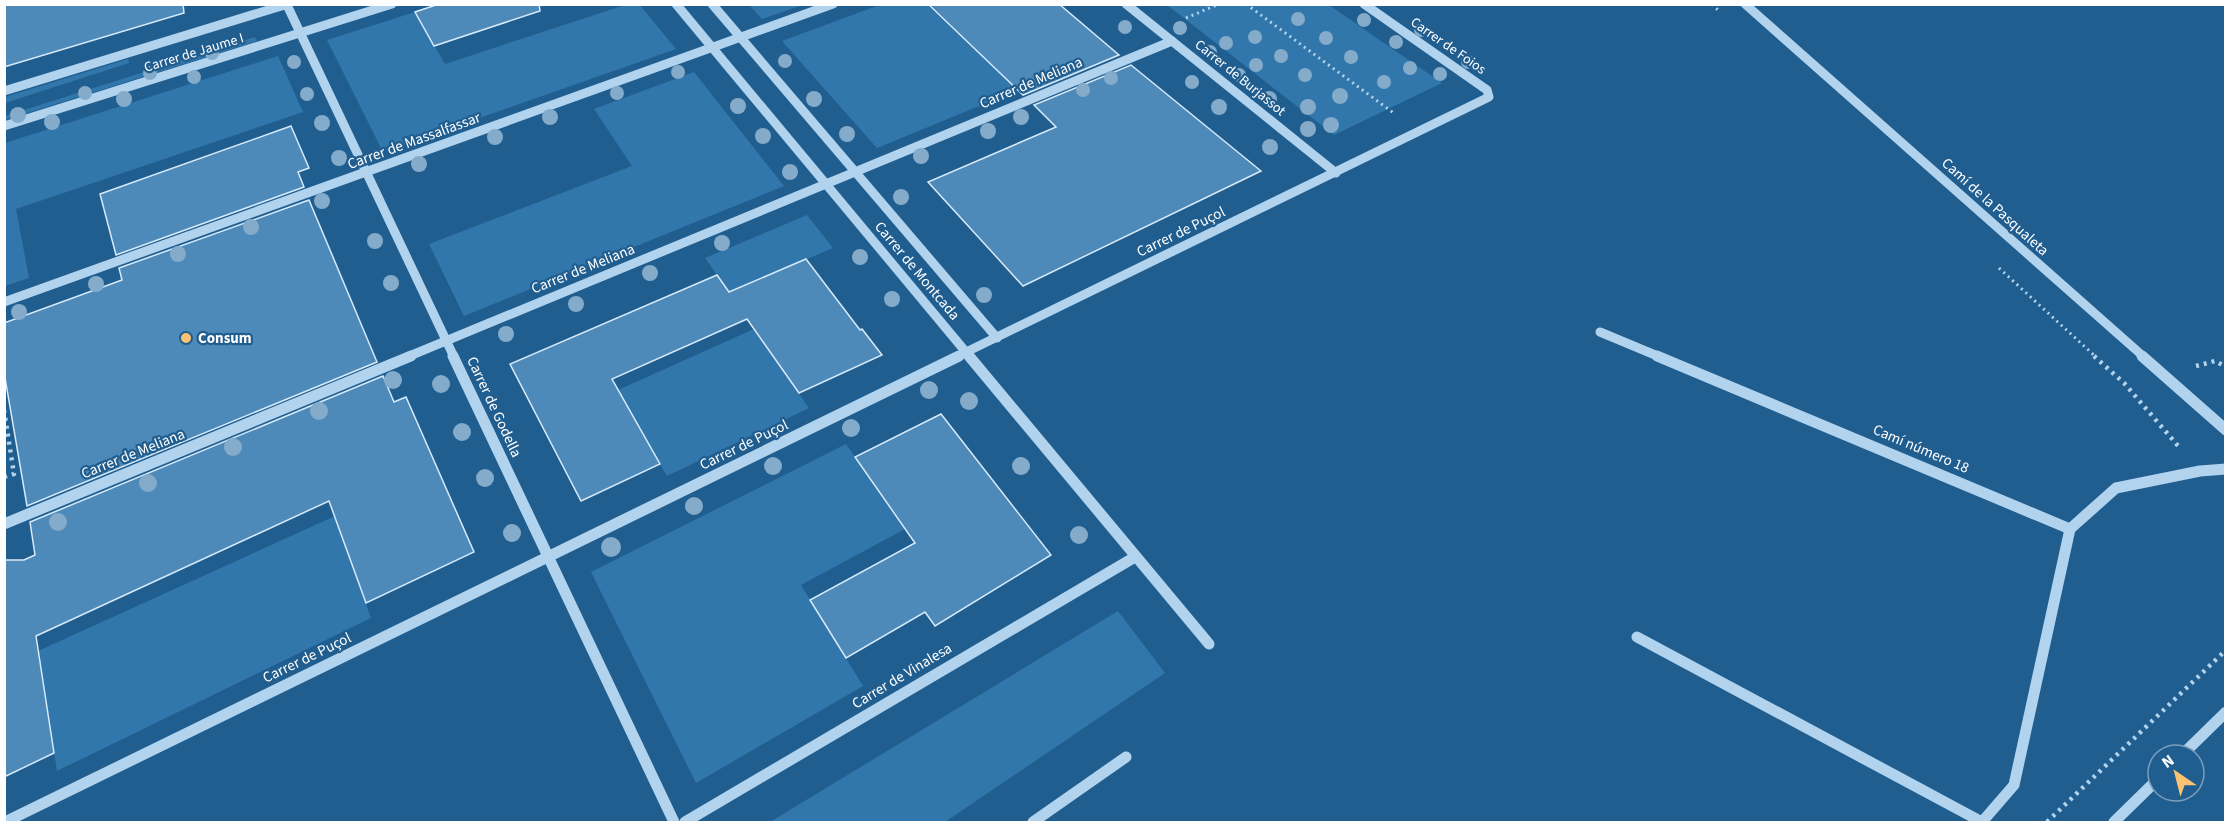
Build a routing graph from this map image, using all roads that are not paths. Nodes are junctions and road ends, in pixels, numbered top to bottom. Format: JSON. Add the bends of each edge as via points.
{"nodes":[{"id":1,"x":392,"y":4,"type":"edge"},
{"id":2,"x":676,"y":4,"type":"edge"},
{"id":3,"x":712,"y":4,"type":"edge"},
{"id":4,"x":833,"y":4,"type":"edge"},
{"id":5,"x":1126,"y":4,"type":"edge"},
{"id":6,"x":1364,"y":4,"type":"edge"},
{"id":7,"x":1745,"y":4,"type":"edge"},
{"id":8,"x":287,"y":5,"type":"edge"},
{"id":9,"x":300,"y":34,"type":"junction"},
{"id":10,"x":741,"y":38,"type":"junction"},
{"id":11,"x":1172,"y":41,"type":"junction"},
{"id":12,"x":712,"y":48,"type":"junction"},
{"id":13,"x":1487,"y":90,"type":"joint"},
{"id":14,"x":4,"y":91,"type":"edge"},
{"id":15,"x":4,"y":126,"type":"edge"},
{"id":16,"x":855,"y":172,"type":"junction"},
{"id":17,"x":366,"y":173,"type":"junction"},
{"id":18,"x":1336,"y":173,"type":"junction"},
{"id":19,"x":826,"y":185,"type":"junction"},
{"id":20,"x":4,"y":302,"type":"edge"},
{"id":21,"x":1600,"y":332,"type":"dead end"},
{"id":22,"x":997,"y":338,"type":"junction"},
{"id":23,"x":446,"y":342,"type":"junction"},
{"id":24,"x":966,"y":353,"type":"junction"},
{"id":25,"x":2226,"y":430,"type":"edge"},
{"id":26,"x":2226,"y":469,"type":"edge"},
{"id":27,"x":4,"y":524,"type":"edge"},
{"id":28,"x":2070,"y":529,"type":"junction"},
{"id":29,"x":549,"y":557,"type":"junction"},
{"id":30,"x":1135,"y":557,"type":"junction"},
{"id":31,"x":1637,"y":637,"type":"dead end"},
{"id":32,"x":1209,"y":644,"type":"dead end"},
{"id":33,"x":2226,"y":712,"type":"edge"},
{"id":34,"x":2194,"y":743,"type":"edge"},
{"id":35,"x":1126,"y":757,"type":"dead end"},
{"id":36,"x":2146,"y":791,"type":"edge"},
{"id":37,"x":5,"y":822,"type":"edge"},
{"id":38,"x":674,"y":822,"type":"edge"},
{"id":39,"x":685,"y":822,"type":"edge"},
{"id":40,"x":1032,"y":822,"type":"edge"},
{"id":41,"x":1982,"y":822,"type":"edge"},
{"id":42,"x":2114,"y":822,"type":"edge"}],
"edges":[{"from":1,"to":9,"type":"street","name":"Carrer de Jaume I"},
{"from":2,"to":12,"type":"street","name":"Carrer de Montcada"},
{"from":3,"to":10,"type":"street","name":"Carrer de Montcada"},
{"from":4,"to":10,"type":"street","name":"Carrer de Massalfassar"},
{"from":5,"to":11,"type":"street","name":"Carrer de Burjassot"},
{"from":6,"to":13,"type":"street","name":"Carrer de Foios"},
{"from":7,"to":25,"type":"street","name":"Camí de la Pasqualeta"},
{"from":8,"to":9,"type":"street","name":"Carrer de Godella"},
{"from":8,"to":14,"type":"street","name":"Carrer de Jaume I"},
{"from":9,"to":15,"type":"street","name":"Carrer de Jaume I"},
{"from":9,"to":17,"type":"street","name":"Carrer de Godella"},
{"from":10,"to":12,"type":"street","name":"Carrer de Massalfassar"},
{"from":10,"to":16,"type":"street","name":"Carrer de Montcada"},
{"from":11,"to":16,"type":"street","name":"Carrer de Meliana"},
{"from":11,"to":18,"type":"street","name":"Carrer de Burjassot"},
{"from":12,"to":17,"type":"street","name":"Carrer de Massalfassar"},
{"from":12,"to":19,"type":"street","name":"Carrer de Montcada"},
{"from":13,"to":18,"type":"street","name":"Carrer de Puçol","via":[[1490,94],[1483,100]]},
{"from":16,"to":19,"type":"street","name":"Carrer de Meliana"},
{"from":16,"to":22,"type":"street","name":"Carrer de Montcada"},
{"from":17,"to":20,"type":"street","name":"Carrer de Massalfassar"},
{"from":17,"to":23,"type":"street","name":"Carrer de Godella"},
{"from":18,"to":22,"type":"street","name":"Carrer de Puçol"},
{"from":19,"to":23,"type":"street","name":"Carrer de Meliana"},
{"from":19,"to":24,"type":"street","name":"Carrer de Montcada"},
{"from":21,"to":28,"type":"street","name":"Camí número 18"},
{"from":22,"to":24,"type":"street","name":"Carrer de Puçol"},
{"from":23,"to":27,"type":"street","name":"Carrer de Meliana"},
{"from":23,"to":29,"type":"street","name":"Carrer de Godella"},
{"from":24,"to":29,"type":"street","name":"Carrer de Puçol"},
{"from":24,"to":30,"type":"street","name":"Carrer de Montcada"},
{"from":26,"to":28,"type":"street","via":[[2116,489]]},
{"from":28,"to":41,"type":"street","via":[[2014,785]]},
{"from":29,"to":37,"type":"street","name":"Carrer de Puçol"},
{"from":29,"to":38,"type":"street","name":"Carrer de Godella"},
{"from":30,"to":32,"type":"street","name":"Carrer de Montcada"},
{"from":30,"to":39,"type":"street","name":"Carrer de Vinalesa"},
{"from":31,"to":41,"type":"street"},
{"from":33,"to":34,"type":"street"},
{"from":35,"to":40,"type":"street"},
{"from":36,"to":42,"type":"street"}]}
